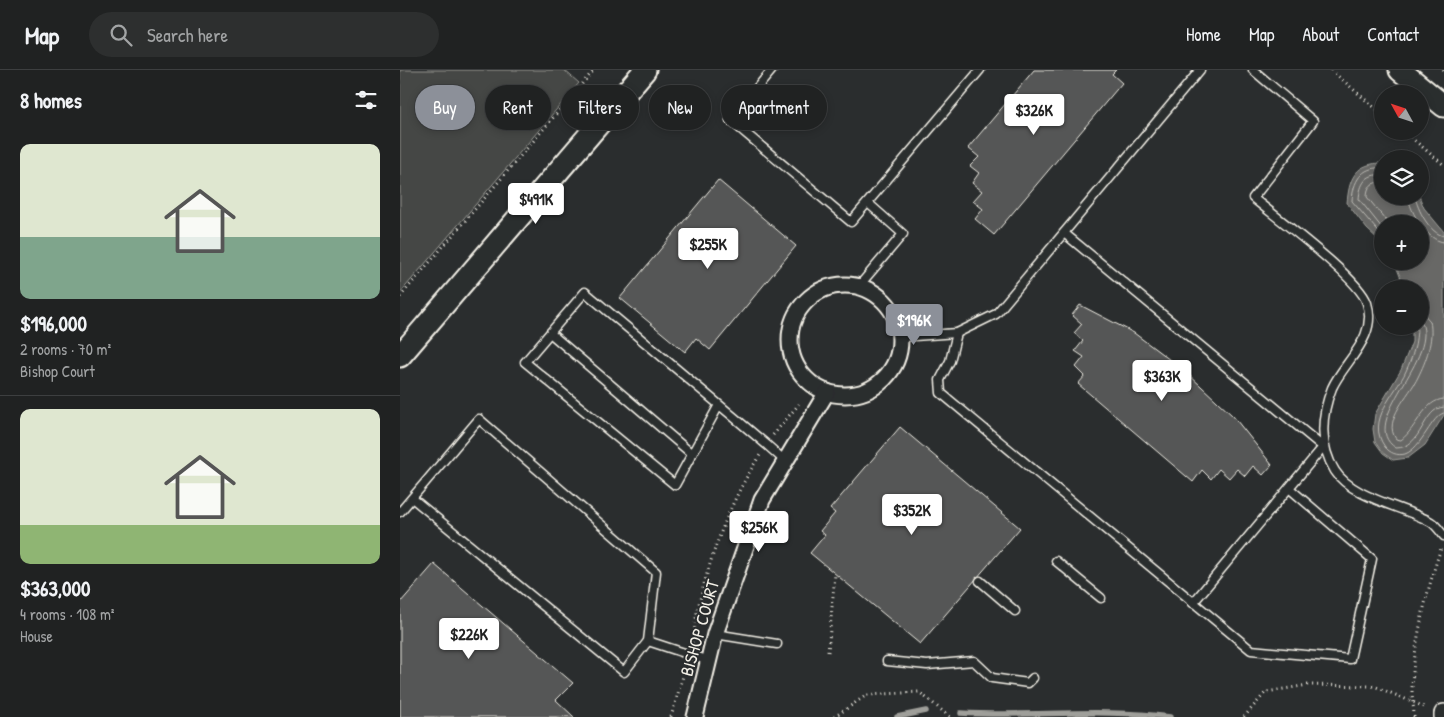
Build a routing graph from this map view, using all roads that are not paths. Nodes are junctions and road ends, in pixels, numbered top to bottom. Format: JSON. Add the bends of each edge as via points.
{"nodes":[{"id":1,"x":644,"y":70,"type":"edge"},
{"id":2,"x":772,"y":70,"type":"edge"},
{"id":3,"x":980,"y":70,"type":"edge"},
{"id":4,"x":1200,"y":70,"type":"edge"},
{"id":5,"x":1253,"y":70,"type":"edge"},
{"id":6,"x":1400,"y":70,"type":"edge"},
{"id":7,"x":1444,"y":106,"type":"edge"},
{"id":8,"x":868,"y":203,"type":"junction"},
{"id":9,"x":1064,"y":233,"type":"junction"},
{"id":10,"x":858,"y":287,"type":"junction"},
{"id":11,"x":550,"y":333,"type":"junction"},
{"id":12,"x":956,"y":333,"type":"junction"},
{"id":13,"x":900,"y":337,"type":"junction"},
{"id":14,"x":400,"y":356,"type":"edge"},
{"id":15,"x":827,"y":392,"type":"junction"},
{"id":16,"x":720,"y":406,"type":"junction"},
{"id":17,"x":1323,"y":447,"type":"junction"},
{"id":18,"x":692,"y":454,"type":"junction"},
{"id":19,"x":786,"y":462,"type":"junction"},
{"id":20,"x":1288,"y":488,"type":"junction"},
{"id":21,"x":412,"y":498,"type":"junction"},
{"id":22,"x":400,"y":512,"type":"edge"},
{"id":23,"x":1444,"y":521,"type":"edge"},
{"id":24,"x":1433,"y":523,"type":"junction"},
{"id":25,"x":1444,"y":539,"type":"edge"},
{"id":26,"x":1056,"y":561,"type":"dead end"},
{"id":27,"x":980,"y":581,"type":"dead end"},
{"id":28,"x":1101,"y":598,"type":"dead end"},
{"id":29,"x":1193,"y":602,"type":"junction"},
{"id":30,"x":1015,"y":612,"type":"dead end"},
{"id":31,"x":715,"y":634,"type":"junction"},
{"id":32,"x":648,"y":641,"type":"junction"},
{"id":33,"x":777,"y":644,"type":"dead end"},
{"id":34,"x":708,"y":661,"type":"junction"},
{"id":35,"x":888,"y":661,"type":"dead end"},
{"id":36,"x":1033,"y":678,"type":"dead end"},
{"id":37,"x":696,"y":717,"type":"edge"}],
"edges":[{"from":1,"to":14,"type":"main road"},
{"from":2,"to":8,"type":"lane","via":[[730,120],[851,222]]},
{"from":3,"to":8,"type":"lane"},
{"from":4,"to":9,"type":"lane"},
{"from":5,"to":17,"type":"lane","via":[[1313,121],[1253,198],[1354,282],[1367,303],[1367,325],[1360,348],[1333,387],[1325,413]]},
{"from":6,"to":7,"type":"main road"},
{"from":8,"to":10,"type":"lane","via":[[903,234]]},
{"from":9,"to":12,"type":"lane","via":[[996,314]]},
{"from":9,"to":17,"type":"lane"},
{"from":10,"to":13,"type":"street","via":[[888,305]]},
{"from":10,"to":15,"type":"street","via":[[839,285],[821,290],[806,302],[795,318],[790,336],[792,355],[800,372],[813,385]]},
{"from":11,"to":16,"type":"lane","via":[[585,292]]},
{"from":11,"to":18,"type":"lane"},
{"from":11,"to":18,"type":"lane","via":[[525,362],[675,485]]},
{"from":12,"to":13,"type":"lane"},
{"from":12,"to":29,"type":"lane","via":[[950,361],[940,380],[941,393]]},
{"from":13,"to":15,"type":"street","via":[[898,355],[878,384],[862,393]]},
{"from":15,"to":19,"type":"street","name":"BISHOP COURT"},
{"from":16,"to":18,"type":"lane"},
{"from":16,"to":19,"type":"lane"},
{"from":17,"to":20,"type":"lane"},
{"from":17,"to":24,"type":"lane","via":[[1336,474],[1361,493]]},
{"from":19,"to":31,"type":"street","name":"BISHOP COURT","via":[[762,500]]},
{"from":20,"to":29,"type":"lane"},
{"from":20,"to":29,"type":"lane","via":[[1372,559],[1350,659],[1251,650]]},
{"from":21,"to":22,"type":"lane"},
{"from":21,"to":32,"type":"lane","via":[[624,672]]},
{"from":21,"to":32,"type":"lane","via":[[479,419],[656,572]]},
{"from":23,"to":24,"type":"lane"},
{"from":24,"to":25,"type":"lane"},
{"from":26,"to":28,"type":"lane"},
{"from":27,"to":30,"type":"lane"},
{"from":31,"to":33,"type":"lane"},
{"from":31,"to":34,"type":"street","name":"BISHOP COURT"},
{"from":32,"to":34,"type":"lane"},
{"from":34,"to":37,"type":"street","name":"BISHOP COURT"},
{"from":35,"to":36,"type":"lane","via":[[926,665],[974,661],[992,678],[1028,683]]}]}
